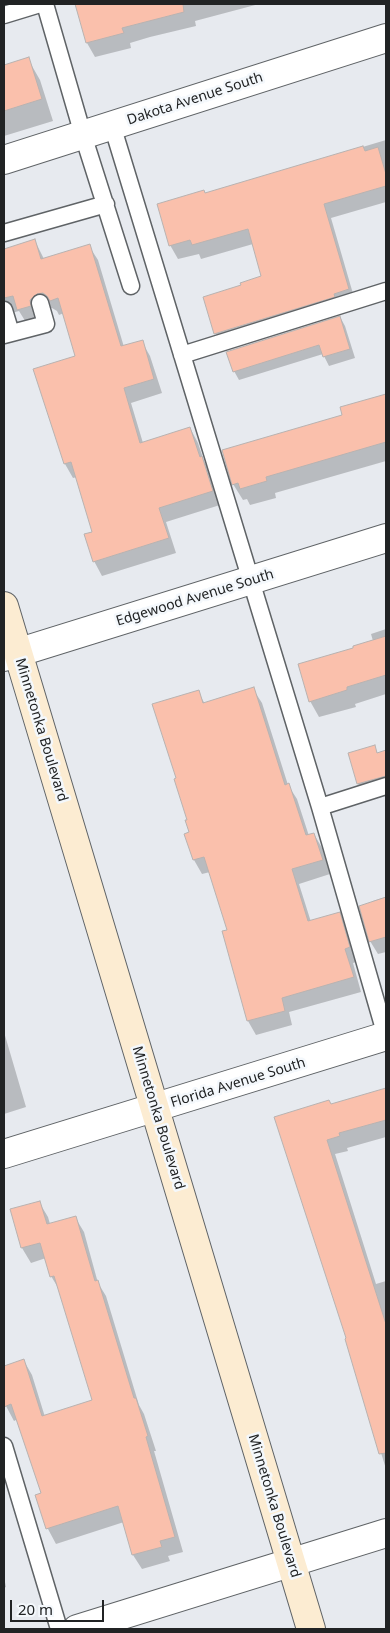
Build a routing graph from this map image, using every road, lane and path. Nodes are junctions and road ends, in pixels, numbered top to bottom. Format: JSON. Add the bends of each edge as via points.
{"nodes":[{"id":1,"x":40,"y":4,"type":"edge"},
{"id":2,"x":45,"y":4,"type":"edge"},
{"id":3,"x":4,"y":15,"type":"edge"},
{"id":4,"x":386,"y":38,"type":"edge"},
{"id":5,"x":112,"y":125,"type":"junction"},
{"id":6,"x":83,"y":135,"type":"junction"},
{"id":7,"x":4,"y":160,"type":"edge"},
{"id":8,"x":106,"y":204,"type":"junction"},
{"id":9,"x":13,"y":235,"type":"edge"},
{"id":10,"x":131,"y":286,"type":"dead end"},
{"id":11,"x":386,"y":291,"type":"edge"},
{"id":12,"x":40,"y":304,"type":"dead end"},
{"id":13,"x":4,"y":310,"type":"edge"},
{"id":14,"x":7,"y":334,"type":"edge"},
{"id":15,"x":182,"y":355,"type":"junction"},
{"id":16,"x":386,"y":538,"type":"edge"},
{"id":17,"x":251,"y":580,"type":"junction"},
{"id":18,"x":4,"y":606,"type":"edge"},
{"id":19,"x":11,"y":655,"type":"edge"},
{"id":20,"x":386,"y":786,"type":"edge"},
{"id":21,"x":320,"y":807,"type":"junction"},
{"id":22,"x":386,"y":1036,"type":"edge"},
{"id":23,"x":155,"y":1108,"type":"junction"},
{"id":24,"x":4,"y":1154,"type":"edge"},
{"id":25,"x":4,"y":1446,"type":"edge"},
{"id":26,"x":386,"y":1533,"type":"edge"},
{"id":27,"x":292,"y":1563,"type":"junction"},
{"id":28,"x":59,"y":1629,"type":"edge"},
{"id":29,"x":77,"y":1629,"type":"edge"},
{"id":30,"x":311,"y":1629,"type":"edge"}],
"edges":[{"from":1,"to":3,"type":"lane"},
{"from":2,"to":6,"type":"lane"},
{"from":4,"to":5,"type":"street","name":"Dakota Avenue South"},
{"from":5,"to":6,"type":"street","name":"Dakota Avenue South"},
{"from":5,"to":15,"type":"lane"},
{"from":6,"to":7,"type":"street","name":"Dakota Avenue South"},
{"from":6,"to":8,"type":"lane"},
{"from":8,"to":9,"type":"lane"},
{"from":8,"to":10,"type":"lane"},
{"from":11,"to":15,"type":"lane"},
{"from":12,"to":14,"type":"lane","via":[[46,324]]},
{"from":13,"to":14,"type":"lane"},
{"from":15,"to":17,"type":"lane"},
{"from":16,"to":17,"type":"street","name":"Edgewood Avenue South"},
{"from":17,"to":19,"type":"street","name":"Edgewood Avenue South"},
{"from":17,"to":21,"type":"lane"},
{"from":18,"to":19,"type":"main road","name":"Minnetonka Boulevard"},
{"from":19,"to":23,"type":"main road","name":"Minnetonka Boulevard"},
{"from":20,"to":21,"type":"lane"},
{"from":21,"to":22,"type":"lane"},
{"from":22,"to":23,"type":"street","name":"Florida Avenue South"},
{"from":23,"to":24,"type":"street","name":"Florida Avenue South"},
{"from":23,"to":27,"type":"main road","name":"Minnetonka Boulevard"},
{"from":25,"to":28,"type":"lane"},
{"from":26,"to":27,"type":"street"},
{"from":27,"to":29,"type":"street"},
{"from":27,"to":30,"type":"main road","name":"Minnetonka Boulevard"}]}
